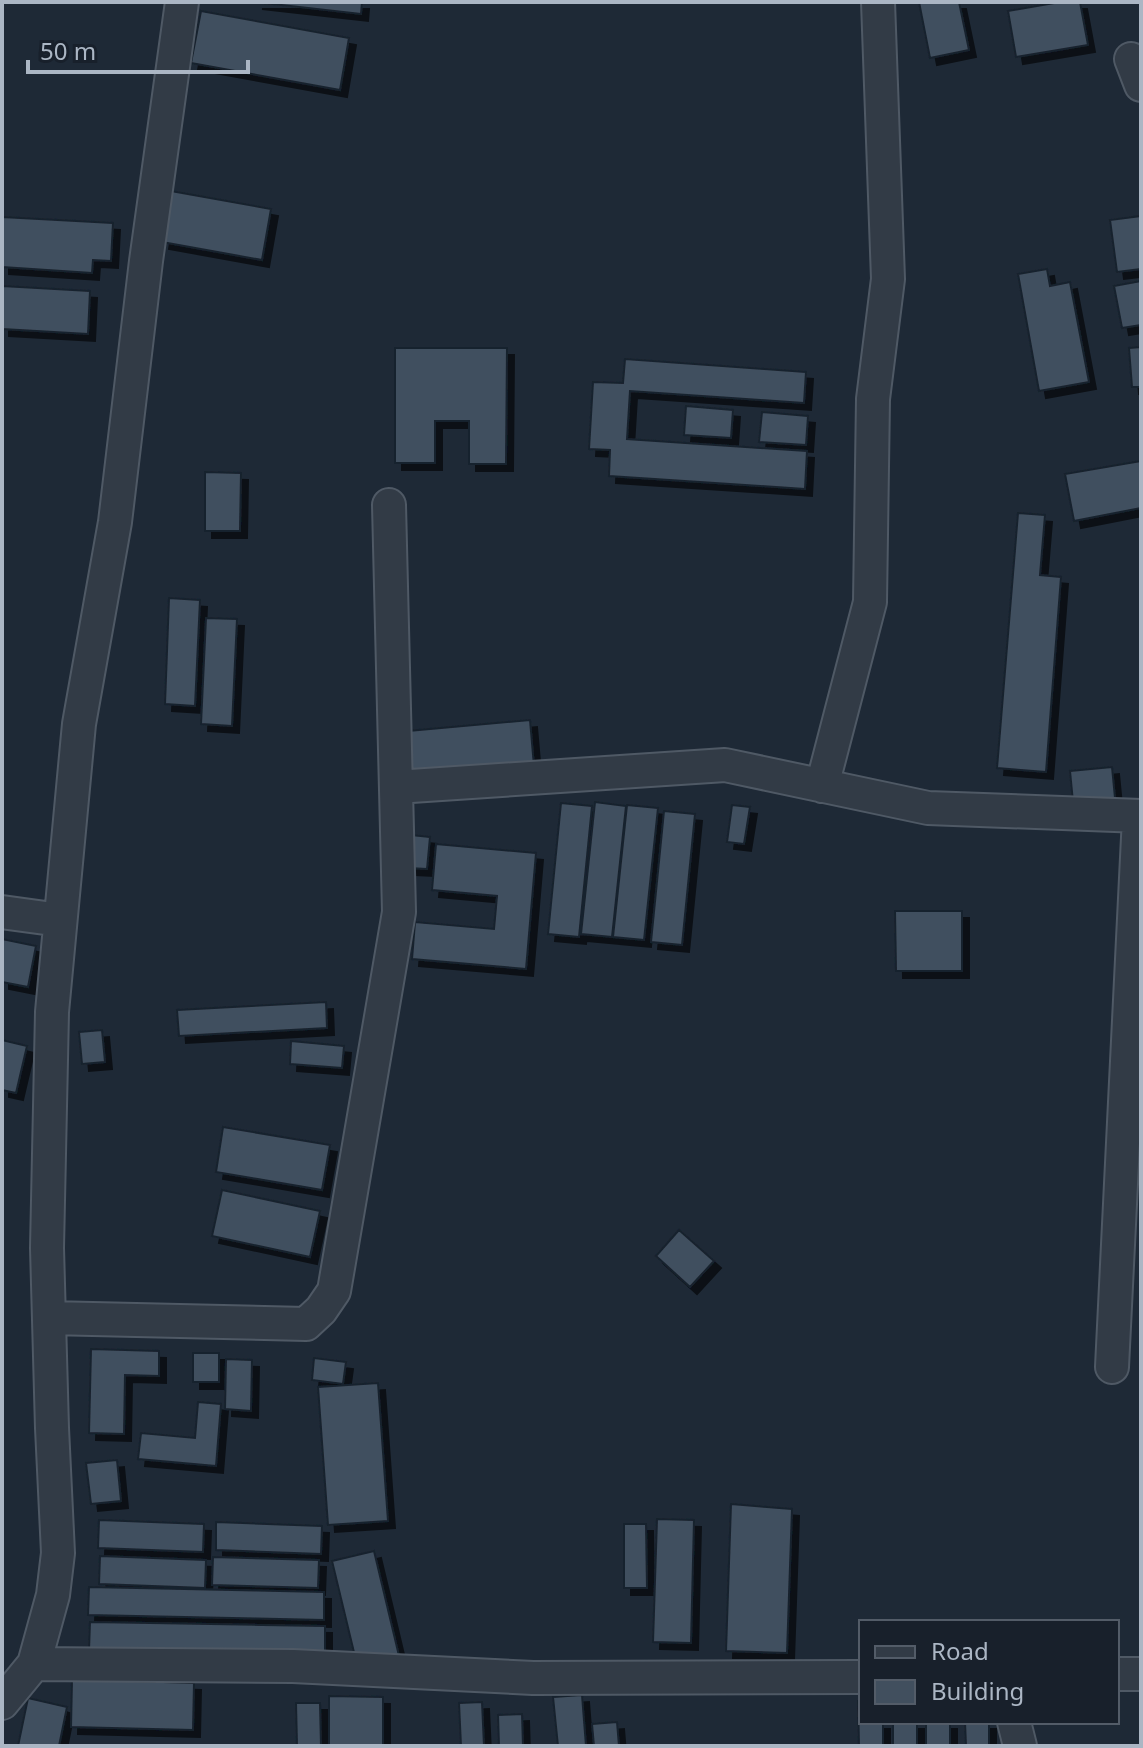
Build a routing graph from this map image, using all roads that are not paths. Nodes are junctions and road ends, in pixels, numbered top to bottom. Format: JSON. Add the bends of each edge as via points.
{"nodes":[{"id":1,"x":182,"y":2,"type":"edge"},
{"id":2,"x":878,"y":2,"type":"edge"},
{"id":3,"x":389,"y":505,"type":"dead end"},
{"id":4,"x":822,"y":786,"type":"junction"},
{"id":5,"x":396,"y":787,"type":"junction"},
{"id":6,"x":1140,"y":816,"type":"edge"},
{"id":7,"x":2,"y":912,"type":"edge"},
{"id":8,"x":60,"y":920,"type":"junction"},
{"id":9,"x":49,"y":1318,"type":"junction"},
{"id":10,"x":1112,"y":1367,"type":"dead end"},
{"id":11,"x":34,"y":1664,"type":"junction"},
{"id":12,"x":1119,"y":1674,"type":"edge"},
{"id":13,"x":1141,"y":1674,"type":"edge"},
{"id":14,"x":859,"y":1677,"type":"edge"},
{"id":15,"x":2,"y":1703,"type":"edge"},
{"id":16,"x":1014,"y":1724,"type":"edge"},
{"id":17,"x":1020,"y":1746,"type":"edge"}],
"edges":[{"from":1,"to":8,"type":"street","via":[[115,522],[79,724]]},
{"from":2,"to":4,"type":"street","via":[[888,279],[873,399],[870,602]]},
{"from":3,"to":5,"type":"street"},
{"from":4,"to":5,"type":"street","via":[[725,765]]},
{"from":4,"to":6,"type":"street","via":[[928,808]]},
{"from":5,"to":9,"type":"street","via":[[399,912],[334,1291],[306,1324]]},
{"from":6,"to":10,"type":"street"},
{"from":7,"to":8,"type":"street"},
{"from":8,"to":9,"type":"street","via":[[52,1012]]},
{"from":9,"to":11,"type":"street","via":[[58,1553]]},
{"from":11,"to":14,"type":"street","via":[[293,1666],[533,1678]]},
{"from":11,"to":15,"type":"street"},
{"from":12,"to":13,"type":"street"},
{"from":16,"to":17,"type":"street"}]}
